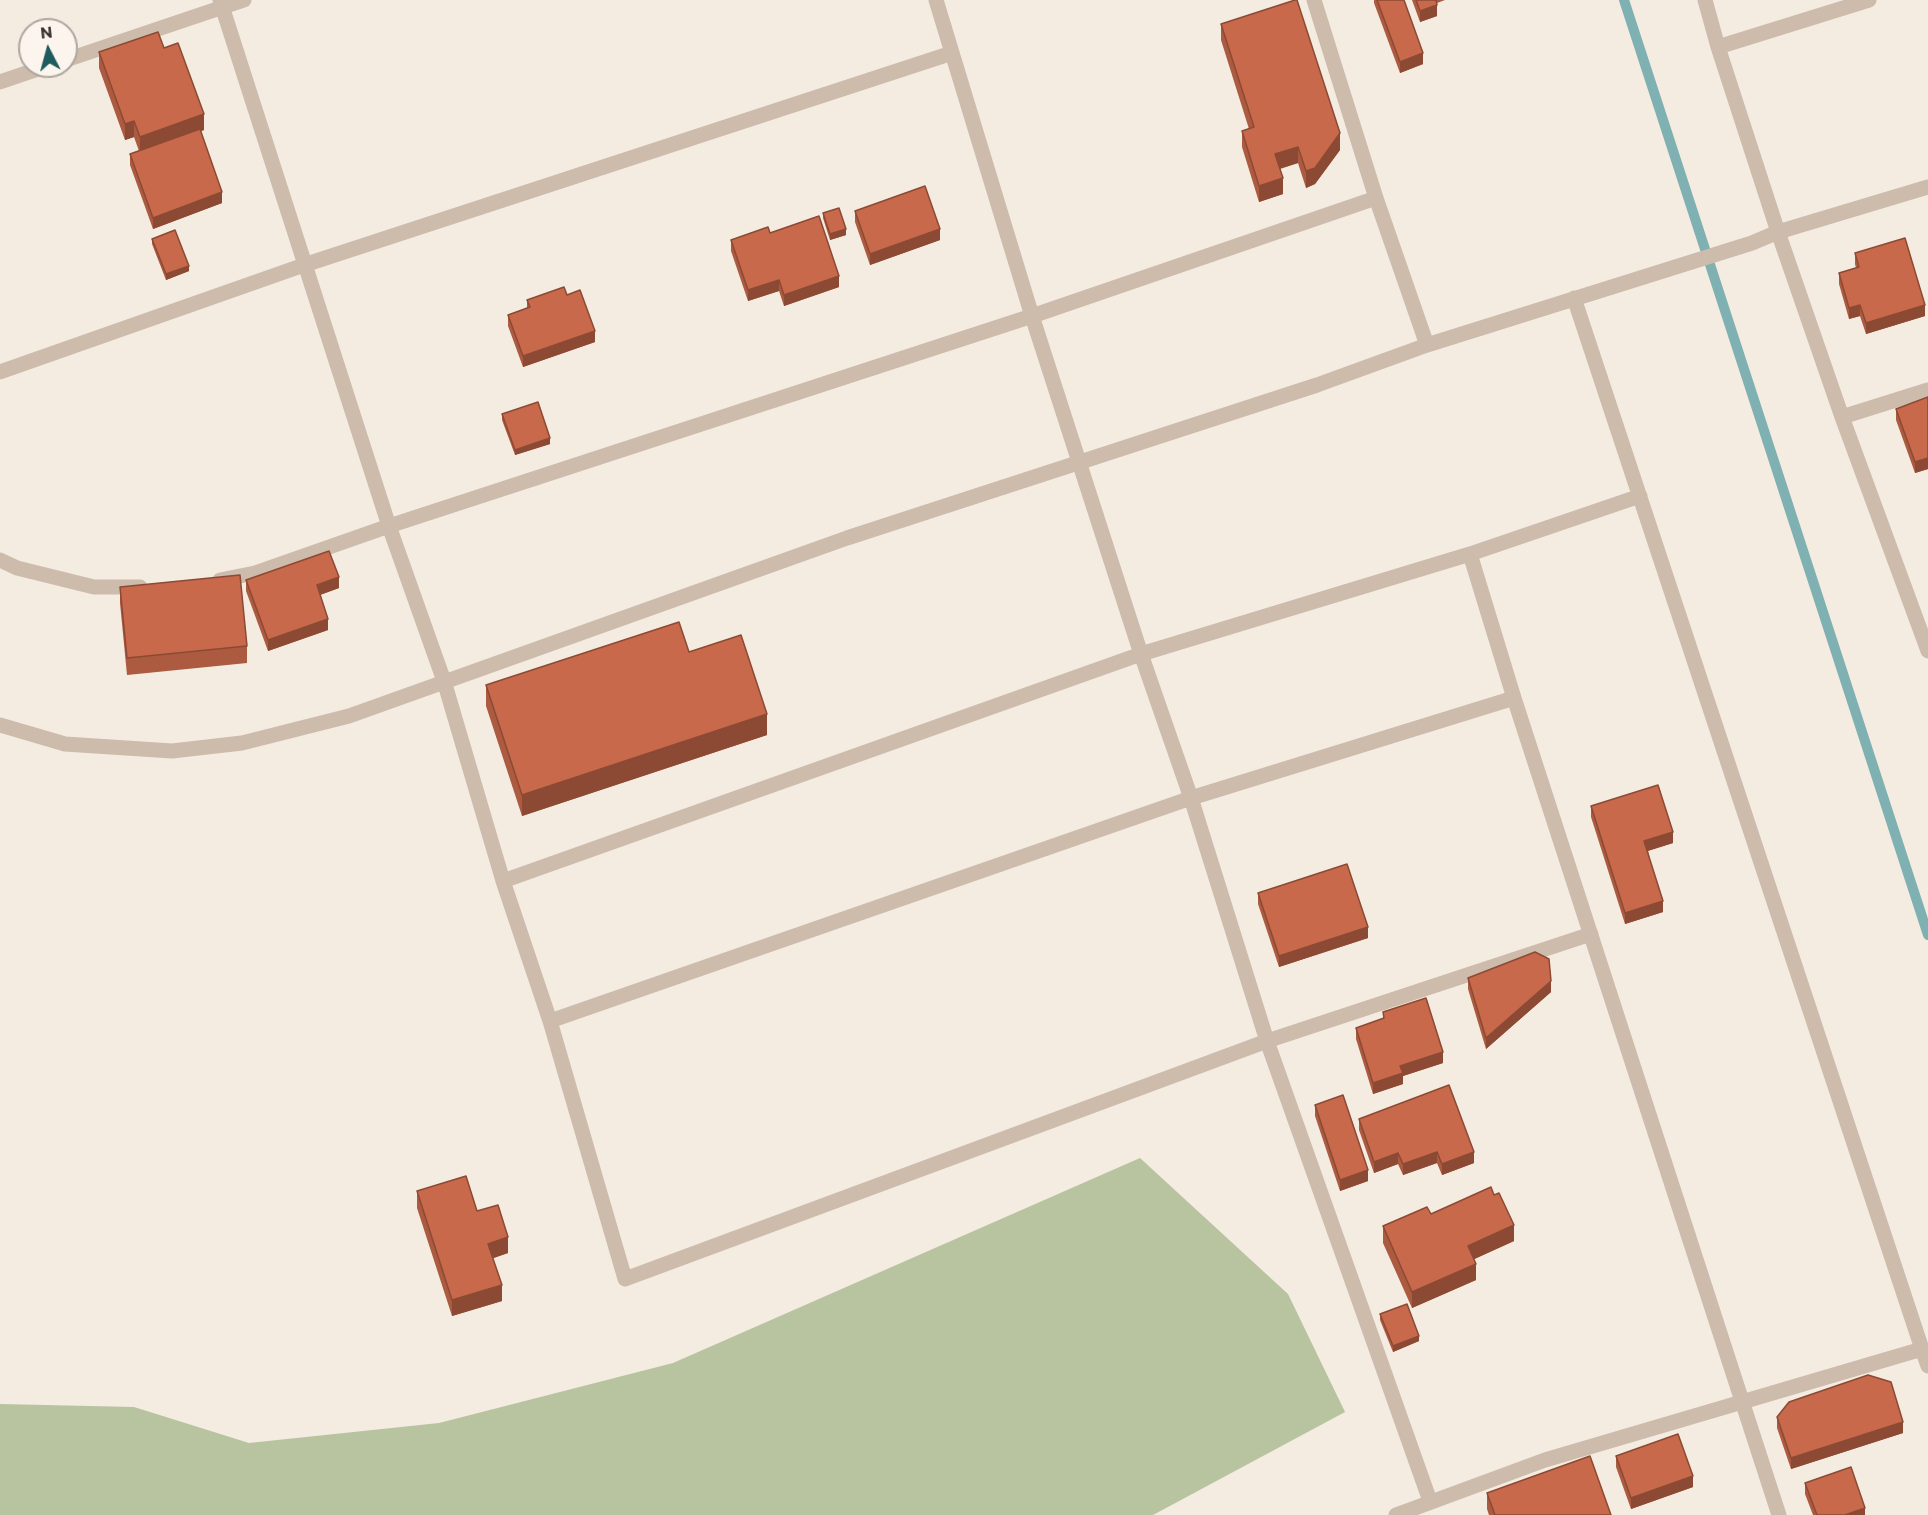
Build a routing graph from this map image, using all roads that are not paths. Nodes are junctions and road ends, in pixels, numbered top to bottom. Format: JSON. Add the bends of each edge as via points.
{"nodes":[{"id":1,"x":244,"y":0,"type":"edge"},
{"id":2,"x":936,"y":0,"type":"edge"},
{"id":3,"x":1314,"y":0,"type":"edge"},
{"id":4,"x":1705,"y":0,"type":"edge"},
{"id":5,"x":1869,"y":0,"type":"edge"},
{"id":6,"x":221,"y":4,"type":"edge"},
{"id":7,"x":1718,"y":47,"type":"junction"},
{"id":8,"x":952,"y":52,"type":"junction"},
{"id":9,"x":78,"y":56,"type":"edge"},
{"id":10,"x":18,"y":76,"type":"edge"},
{"id":11,"x":0,"y":82,"type":"edge"},
{"id":12,"x":1928,"y":187,"type":"edge"},
{"id":13,"x":1376,"y":198,"type":"junction"},
{"id":14,"x":1778,"y":232,"type":"junction"},
{"id":15,"x":304,"y":265,"type":"junction"},
{"id":16,"x":1574,"y":298,"type":"junction"},
{"id":17,"x":1032,"y":316,"type":"junction"},
{"id":18,"x":1427,"y":345,"type":"junction"},
{"id":19,"x":0,"y":372,"type":"edge"},
{"id":20,"x":1928,"y":390,"type":"edge"},
{"id":21,"x":1842,"y":417,"type":"junction"},
{"id":22,"x":1080,"y":461,"type":"junction"},
{"id":23,"x":1640,"y":495,"type":"junction"},
{"id":24,"x":389,"y":525,"type":"junction"},
{"id":25,"x":1470,"y":554,"type":"junction"},
{"id":26,"x":0,"y":560,"type":"edge"},
{"id":27,"x":208,"y":583,"type":"edge"},
{"id":28,"x":151,"y":587,"type":"edge"},
{"id":29,"x":1928,"y":651,"type":"edge"},
{"id":30,"x":1141,"y":654,"type":"junction"},
{"id":31,"x":444,"y":681,"type":"junction"},
{"id":32,"x":1514,"y":698,"type":"junction"},
{"id":33,"x":0,"y":725,"type":"edge"},
{"id":34,"x":1191,"y":798,"type":"junction"},
{"id":35,"x":503,"y":881,"type":"junction"},
{"id":36,"x":1591,"y":934,"type":"junction"},
{"id":37,"x":550,"y":1021,"type":"junction"},
{"id":38,"x":1267,"y":1041,"type":"junction"},
{"id":39,"x":1922,"y":1349,"type":"junction"},
{"id":40,"x":1928,"y":1366,"type":"edge"},
{"id":41,"x":1743,"y":1401,"type":"junction"},
{"id":42,"x":1430,"y":1501,"type":"junction"},
{"id":43,"x":1396,"y":1515,"type":"edge"},
{"id":44,"x":1779,"y":1515,"type":"edge"}],
"edges":[{"from":1,"to":6,"type":"street"},
{"from":2,"to":8,"type":"street"},
{"from":3,"to":13,"type":"street"},
{"from":4,"to":7,"type":"street"},
{"from":5,"to":7,"type":"street"},
{"from":6,"to":9,"type":"street"},
{"from":6,"to":15,"type":"street"},
{"from":7,"to":14,"type":"street"},
{"from":8,"to":15,"type":"street"},
{"from":8,"to":17,"type":"street"},
{"from":10,"to":11,"type":"street"},
{"from":12,"to":14,"type":"street"},
{"from":13,"to":17,"type":"street"},
{"from":13,"to":18,"type":"street"},
{"from":14,"to":16,"type":"street"},
{"from":14,"to":21,"type":"street"},
{"from":15,"to":19,"type":"street"},
{"from":15,"to":24,"type":"street"},
{"from":16,"to":18,"type":"street"},
{"from":16,"to":23,"type":"street"},
{"from":17,"to":22,"type":"street"},
{"from":17,"to":24,"type":"street"},
{"from":18,"to":22,"type":"street","via":[[1317,386]]},
{"from":20,"to":21,"type":"street"},
{"from":21,"to":29,"type":"street"},
{"from":22,"to":30,"type":"street"},
{"from":22,"to":31,"type":"street","via":[[847,538]]},
{"from":23,"to":25,"type":"street"},
{"from":23,"to":39,"type":"street"},
{"from":24,"to":27,"type":"street","via":[[255,573]]},
{"from":24,"to":31,"type":"street"},
{"from":25,"to":30,"type":"street"},
{"from":25,"to":32,"type":"street"},
{"from":26,"to":28,"type":"street","via":[[17,568],[94,586]]},
{"from":30,"to":34,"type":"street"},
{"from":30,"to":35,"type":"street"},
{"from":31,"to":33,"type":"street","via":[[349,716],[242,743],[172,751],[65,744]]},
{"from":31,"to":35,"type":"street"},
{"from":32,"to":34,"type":"street"},
{"from":32,"to":36,"type":"street"},
{"from":34,"to":37,"type":"street"},
{"from":34,"to":38,"type":"street"},
{"from":35,"to":37,"type":"street"},
{"from":36,"to":38,"type":"street"},
{"from":36,"to":41,"type":"street"},
{"from":37,"to":38,"type":"street","via":[[625,1279]]},
{"from":38,"to":42,"type":"street"},
{"from":39,"to":40,"type":"street"},
{"from":39,"to":41,"type":"street"},
{"from":41,"to":42,"type":"street","via":[[1545,1460]]},
{"from":41,"to":44,"type":"street"},
{"from":42,"to":43,"type":"street"}]}
